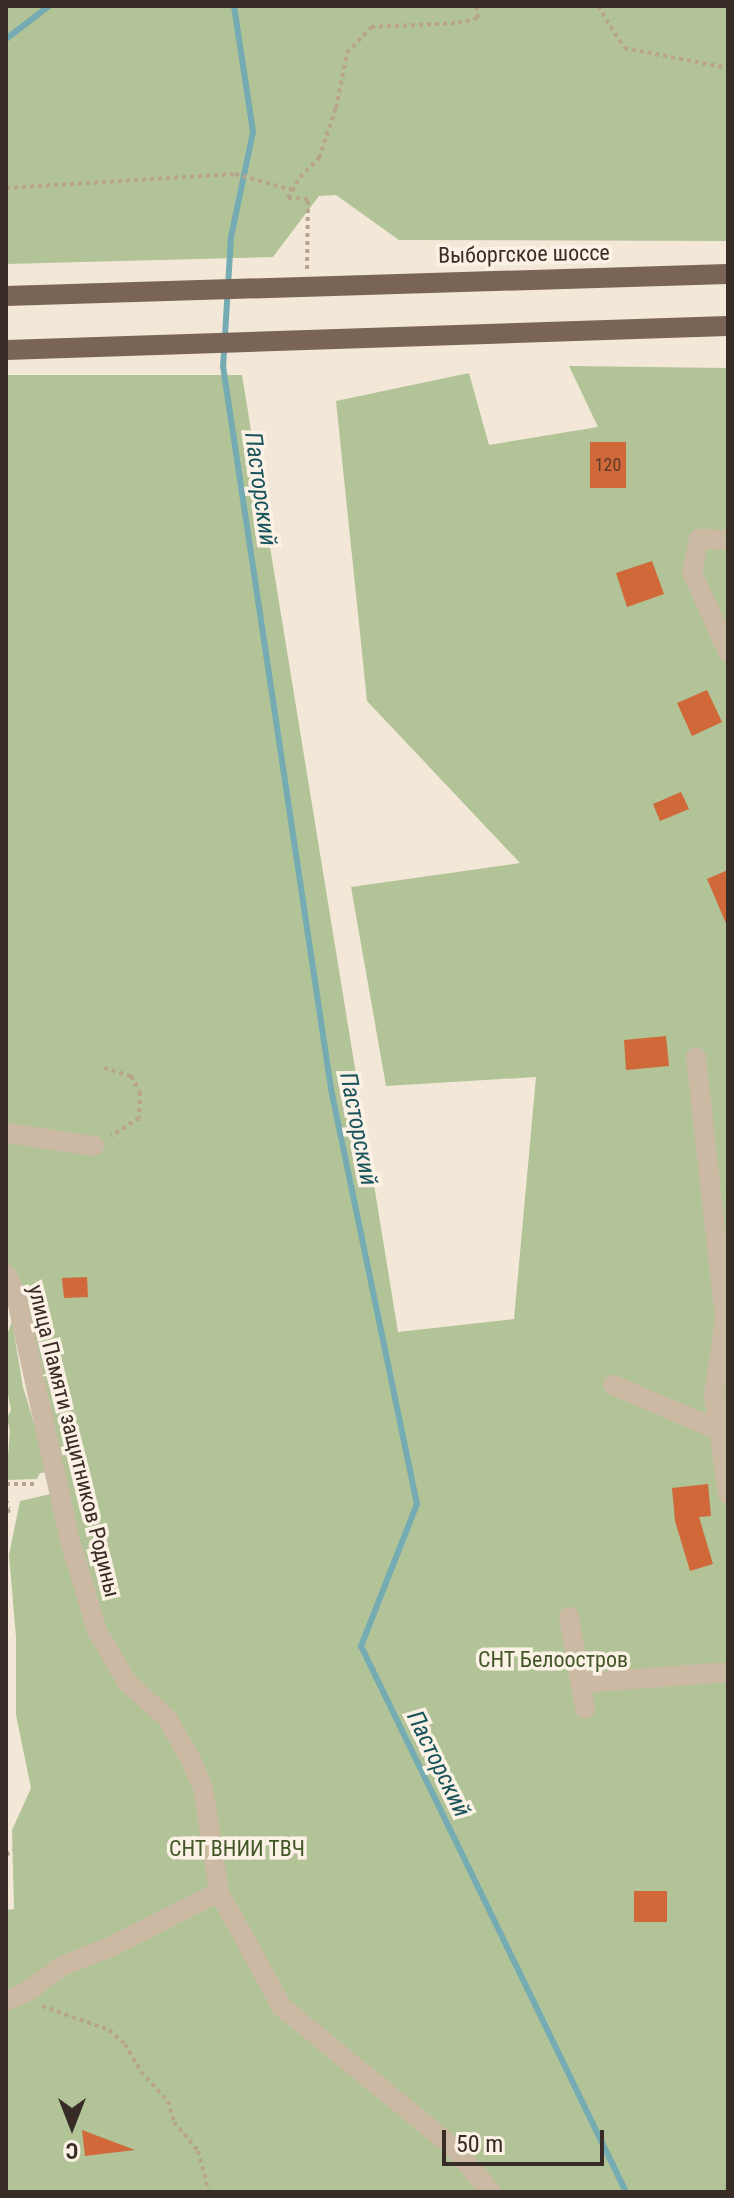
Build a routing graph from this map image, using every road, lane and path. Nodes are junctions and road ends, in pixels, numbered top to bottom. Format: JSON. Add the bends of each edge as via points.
{"nodes":[{"id":1,"x":476,"y":6,"type":"edge"},
{"id":2,"x":598,"y":6,"type":"edge"},
{"id":3,"x":728,"y":68,"type":"edge"},
{"id":4,"x":6,"y":188,"type":"edge"},
{"id":5,"x":292,"y":190,"type":"junction"},
{"id":6,"x":728,"y":274,"type":"edge"},
{"id":7,"x":314,"y":285,"type":"junction"},
{"id":8,"x":6,"y":296,"type":"edge"},
{"id":9,"x":728,"y":326,"type":"edge"},
{"id":10,"x":6,"y":350,"type":"edge"},
{"id":11,"x":728,"y":540,"type":"edge"},
{"id":12,"x":728,"y":652,"type":"edge"},
{"id":13,"x":696,"y":1057,"type":"dead end"},
{"id":14,"x":104,"y":1068,"type":"dead end"},
{"id":15,"x":6,"y":1133,"type":"edge"},
{"id":16,"x":94,"y":1146,"type":"joint"},
{"id":17,"x":6,"y":1274,"type":"edge"},
{"id":18,"x":613,"y":1385,"type":"dead end"},
{"id":19,"x":6,"y":1400,"type":"edge"},
{"id":20,"x":6,"y":1408,"type":"edge"},
{"id":21,"x":719,"y":1430,"type":"junction"},
{"id":22,"x":58,"y":1482,"type":"junction"},
{"id":23,"x":6,"y":1484,"type":"edge"},
{"id":24,"x":728,"y":1494,"type":"edge"},
{"id":25,"x":6,"y":1500,"type":"edge"},
{"id":26,"x":6,"y":1517,"type":"edge"},
{"id":27,"x":569,"y":1617,"type":"dead end"},
{"id":28,"x":728,"y":1672,"type":"edge"},
{"id":29,"x":581,"y":1683,"type":"junction"},
{"id":30,"x":585,"y":1709,"type":"dead end"},
{"id":31,"x":14,"y":1850,"type":"dead end"},
{"id":32,"x":6,"y":1855,"type":"edge"},
{"id":33,"x":219,"y":1892,"type":"junction"},
{"id":34,"x":15,"y":1997,"type":"edge"},
{"id":35,"x":209,"y":2192,"type":"edge"},
{"id":36,"x":491,"y":2192,"type":"edge"}],
"edges":[{"from":1,"to":5,"type":"path","via":[[478,18],[458,23],[371,27],[347,53],[319,158]]},
{"from":2,"to":3,"type":"path","via":[[624,48]]},
{"from":4,"to":5,"type":"path","via":[[235,174]]},
{"from":5,"to":7,"type":"path","via":[[288,198],[308,199]]},
{"from":6,"to":7,"type":"main road","name":"Выборгское шоссе"},
{"from":7,"to":8,"type":"main road","name":"Выборгское шоссе"},
{"from":9,"to":10,"type":"main road"},
{"from":11,"to":12,"type":"street","via":[[699,539],[692,572]]},
{"from":13,"to":21,"type":"street","via":[[725,1321],[714,1394]]},
{"from":14,"to":16,"type":"path","via":[[131,1076],[140,1092],[139,1118]]},
{"from":15,"to":16,"type":"street"},
{"from":17,"to":22,"type":"street","name":"улица Памяти защитников Родины","via":[[15,1291]]},
{"from":18,"to":21,"type":"street"},
{"from":19,"to":20,"type":"path"},
{"from":21,"to":24,"type":"street"},
{"from":22,"to":23,"type":"path"},
{"from":22,"to":33,"type":"street","name":"улица Памяти защитников Родины","via":[[97,1631],[127,1682],[178,1733],[203,1787]]},
{"from":25,"to":26,"type":"path"},
{"from":27,"to":29,"type":"street"},
{"from":28,"to":29,"type":"street"},
{"from":29,"to":30,"type":"street"},
{"from":31,"to":32,"type":"path"},
{"from":33,"to":34,"type":"street","via":[[62,1966]]},
{"from":33,"to":36,"type":"street","name":"улица Памяти защитников Родины","via":[[282,2007],[453,2147]]},
{"from":34,"to":35,"type":"path","via":[[109,2030],[125,2044],[198,2151]]}]}
